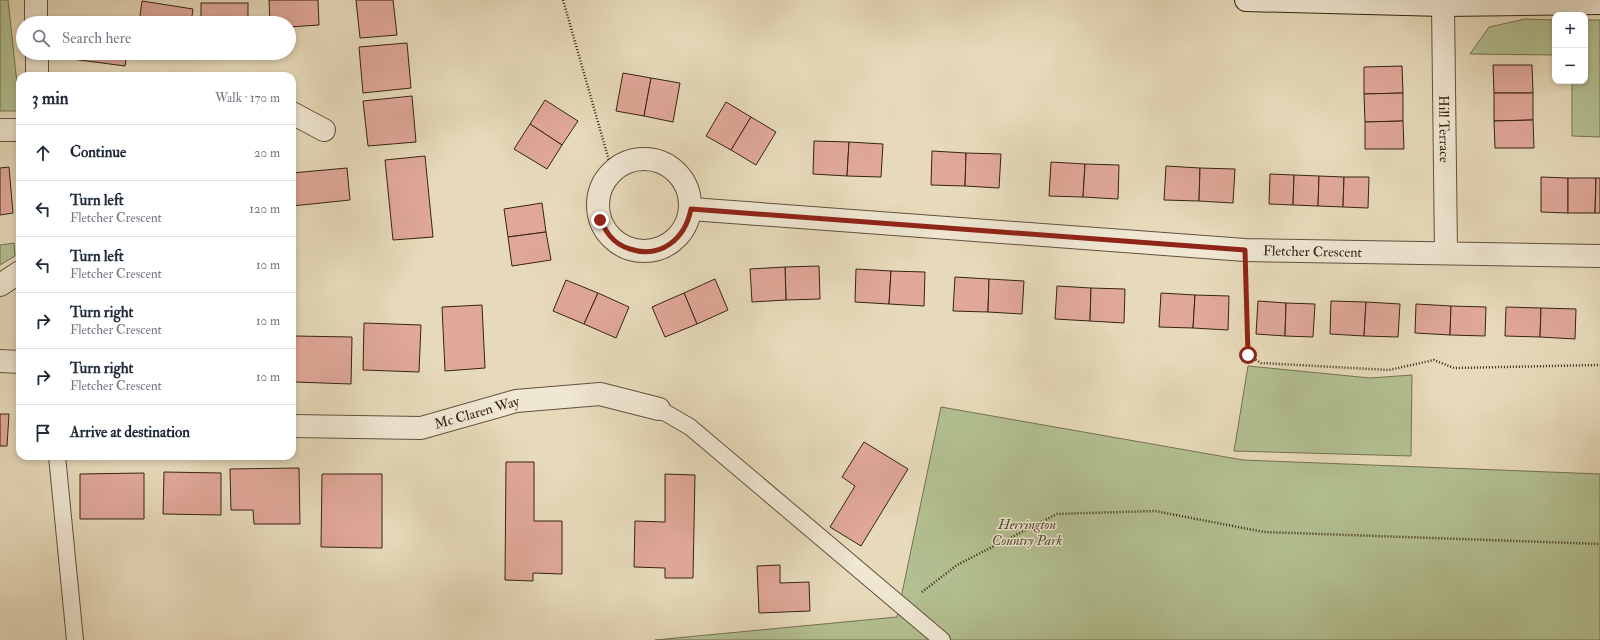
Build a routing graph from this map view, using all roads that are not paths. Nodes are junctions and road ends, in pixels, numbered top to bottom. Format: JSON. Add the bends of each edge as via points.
{"nodes":[{"id":1,"x":36,"y":0,"type":"edge"},
{"id":2,"x":1246,"y":0,"type":"edge"},
{"id":3,"x":1600,"y":3,"type":"edge"},
{"id":4,"x":1443,"y":5,"type":"junction"},
{"id":5,"x":36,"y":16,"type":"edge"},
{"id":6,"x":37,"y":60,"type":"edge"},
{"id":7,"x":37,"y":72,"type":"edge"},
{"id":8,"x":296,"y":115,"type":"edge"},
{"id":9,"x":0,"y":130,"type":"edge"},
{"id":10,"x":16,"y":130,"type":"edge"},
{"id":11,"x":324,"y":130,"type":"dead end"},
{"id":12,"x":691,"y":209,"type":"junction"},
{"id":13,"x":1446,"y":252,"type":"junction"},
{"id":14,"x":1600,"y":256,"type":"edge"},
{"id":15,"x":16,"y":275,"type":"edge"},
{"id":16,"x":0,"y":285,"type":"edge"},
{"id":17,"x":0,"y":361,"type":"edge"},
{"id":18,"x":16,"y":362,"type":"edge"},
{"id":19,"x":659,"y":410,"type":"joint"},
{"id":20,"x":296,"y":426,"type":"edge"},
{"id":21,"x":57,"y":460,"type":"edge"},
{"id":22,"x":75,"y":640,"type":"edge"},
{"id":23,"x":942,"y":640,"type":"edge"}],
"edges":[{"from":1,"to":5,"type":"street"},
{"from":2,"to":4,"type":"street"},
{"from":3,"to":4,"type":"street"},
{"from":4,"to":13,"type":"street","name":"Hill Terrace"},
{"from":6,"to":7,"type":"street"},
{"from":8,"to":11,"type":"street"},
{"from":9,"to":10,"type":"street"},
{"from":12,"to":12,"type":"street","via":[[682,234],[670,244],[654,251],[638,252],[623,247],[610,237],[600,220],[597,204],[601,188],[612,171],[640,158],[656,160],[671,166],[682,178],[690,193]]},
{"from":12,"to":13,"type":"street","name":"Fletcher Crescent","via":[[1245,250]]},
{"from":13,"to":14,"type":"street","name":"Fletcher Crescent"},
{"from":15,"to":16,"type":"street"},
{"from":17,"to":18,"type":"street"},
{"from":19,"to":20,"type":"street","name":"Mc Claren Way","via":[[600,394],[516,401],[421,428]]},
{"from":19,"to":23,"type":"lane","via":[[690,428]]},
{"from":21,"to":22,"type":"lane"}]}
